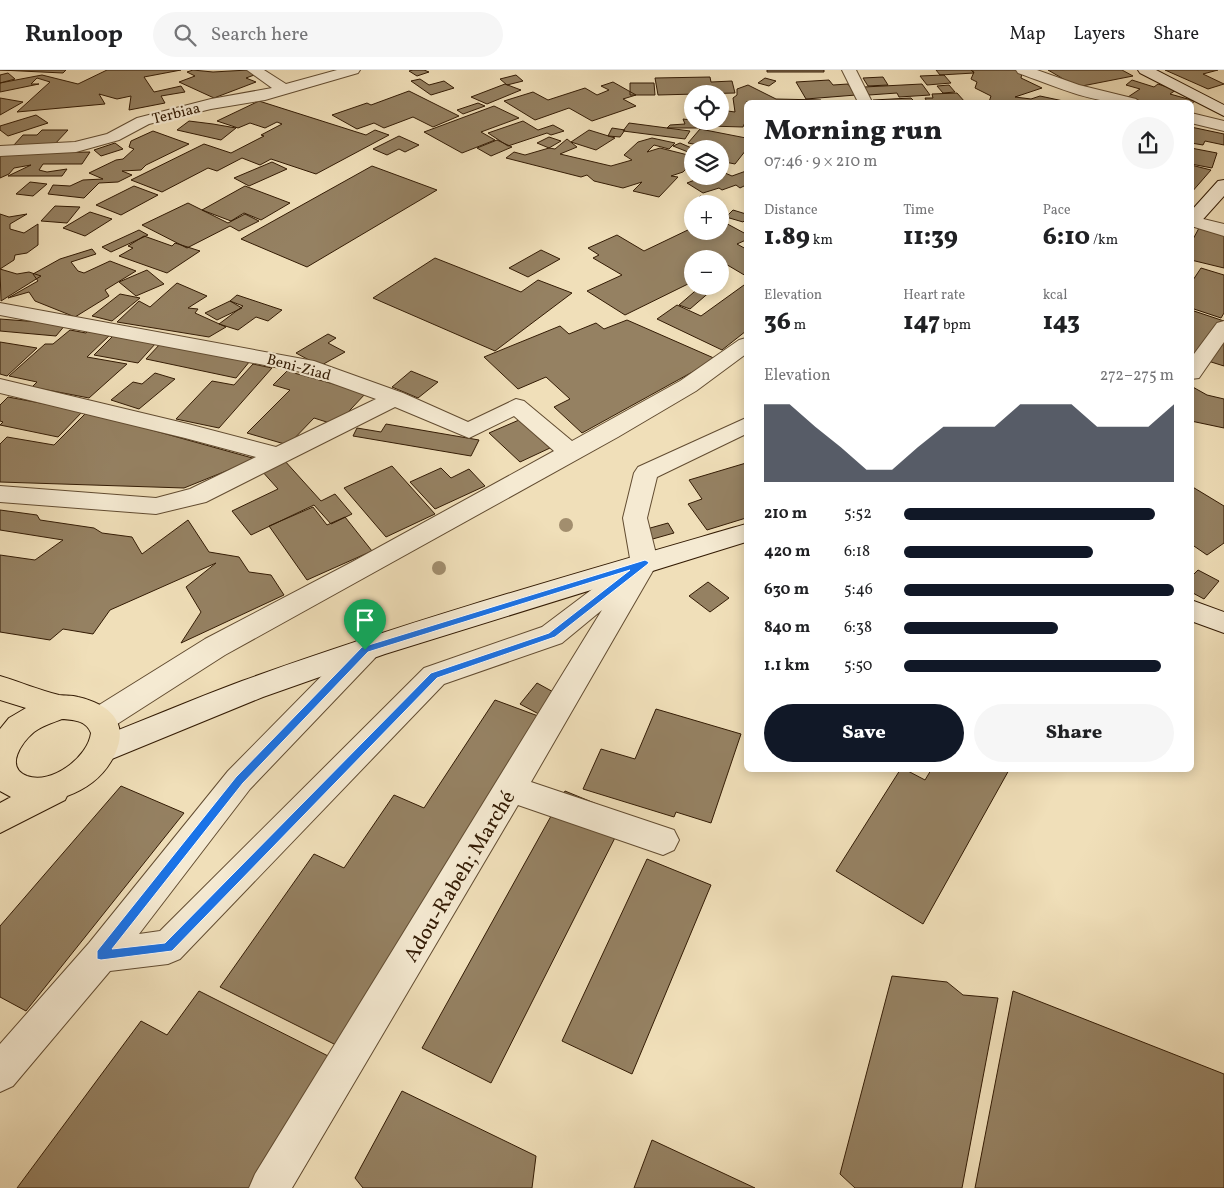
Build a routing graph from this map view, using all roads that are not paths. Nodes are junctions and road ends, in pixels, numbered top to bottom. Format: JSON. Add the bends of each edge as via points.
{"nodes":[{"id":1,"x":254,"y":70,"type":"edge"},
{"id":2,"x":353,"y":70,"type":"edge"},
{"id":3,"x":849,"y":70,"type":"edge"},
{"id":4,"x":1023,"y":70,"type":"edge"},
{"id":5,"x":1145,"y":70,"type":"edge"},
{"id":6,"x":285,"y":90,"type":"junction"},
{"id":7,"x":864,"y":100,"type":"edge"},
{"id":8,"x":1123,"y":100,"type":"edge"},
{"id":9,"x":1224,"y":111,"type":"edge"},
{"id":10,"x":1194,"y":116,"type":"edge"},
{"id":11,"x":1194,"y":118,"type":"edge"},
{"id":12,"x":1224,"y":126,"type":"edge"},
{"id":13,"x":0,"y":151,"type":"edge"},
{"id":14,"x":1224,"y":185,"type":"edge"},
{"id":15,"x":1194,"y":220,"type":"edge"},
{"id":16,"x":1194,"y":222,"type":"edge"},
{"id":17,"x":1224,"y":230,"type":"edge"},
{"id":18,"x":0,"y":309,"type":"edge"},
{"id":19,"x":1224,"y":327,"type":"edge"},
{"id":20,"x":744,"y":345,"type":"edge"},
{"id":21,"x":1194,"y":369,"type":"edge"},
{"id":22,"x":0,"y":386,"type":"edge"},
{"id":23,"x":395,"y":398,"type":"junction"},
{"id":24,"x":744,"y":426,"type":"edge"},
{"id":25,"x":570,"y":452,"type":"junction"},
{"id":26,"x":280,"y":456,"type":"junction"},
{"id":27,"x":0,"y":494,"type":"edge"},
{"id":28,"x":744,"y":534,"type":"edge"},
{"id":29,"x":645,"y":562,"type":"junction"},
{"id":30,"x":1194,"y":611,"type":"edge"},
{"id":31,"x":1224,"y":623,"type":"edge"},
{"id":32,"x":365,"y":650,"type":"junction"},
{"id":33,"x":0,"y":688,"type":"edge"},
{"id":34,"x":0,"y":706,"type":"edge"},
{"id":35,"x":61,"y":707,"type":"junction"},
{"id":36,"x":100,"y":719,"type":"junction"},
{"id":37,"x":15,"y":731,"type":"junction"},
{"id":38,"x":102,"y":750,"type":"junction"},
{"id":39,"x":0,"y":757,"type":"edge"},
{"id":40,"x":72,"y":780,"type":"junction"},
{"id":41,"x":511,"y":789,"type":"junction"},
{"id":42,"x":0,"y":819,"type":"edge"},
{"id":43,"x":662,"y":840,"type":"dead end"},
{"id":44,"x":101,"y":955,"type":"junction"},
{"id":45,"x":0,"y":1073,"type":"edge"},
{"id":46,"x":269,"y":1188,"type":"edge"}],
"edges":[{"from":1,"to":6,"type":"street"},
{"from":2,"to":6,"type":"street","name":"Terbiaa"},
{"from":3,"to":7,"type":"street"},
{"from":4,"to":8,"type":"street","via":[[1074,88]]},
{"from":5,"to":9,"type":"street"},
{"from":6,"to":13,"type":"street","name":"Terbiaa","via":[[143,121],[113,137],[76,147]]},
{"from":9,"to":10,"type":"street"},
{"from":11,"to":12,"type":"street"},
{"from":14,"to":15,"type":"street"},
{"from":16,"to":17,"type":"street"},
{"from":18,"to":23,"type":"street","name":"Beni-Ziad","via":[[306,366]]},
{"from":19,"to":21,"type":"street"},
{"from":20,"to":25,"type":"street","via":[[688,386]]},
{"from":22,"to":26,"type":"street"},
{"from":23,"to":25,"type":"street","name":"Beni-Ziad","via":[[469,431],[516,406]]},
{"from":23,"to":26,"type":"street"},
{"from":24,"to":29,"type":"street","via":[[646,474],[635,518]]},
{"from":25,"to":36,"type":"street","via":[[215,647]]},
{"from":26,"to":27,"type":"street","via":[[197,496],[156,506]]},
{"from":28,"to":29,"type":"street"},
{"from":29,"to":32,"type":"street"},
{"from":29,"to":41,"type":"street","name":"Adou-Rabeh; Marché"},
{"from":29,"to":44,"type":"street","via":[[552,635],[434,676],[168,947]]},
{"from":30,"to":31,"type":"street"},
{"from":32,"to":38,"type":"street","via":[[251,690]]},
{"from":32,"to":44,"type":"street","via":[[240,780]]},
{"from":33,"to":35,"type":"main road"},
{"from":34,"to":37,"type":"main road"},
{"from":35,"to":36,"type":"main road","via":[[90,711]]},
{"from":35,"to":37,"type":"main road","via":[[36,716]]},
{"from":36,"to":38,"type":"main road","via":[[106,733]]},
{"from":37,"to":39,"type":"main road"},
{"from":38,"to":40,"type":"main road","via":[[89,767]]},
{"from":39,"to":40,"type":"main road","via":[[1,770],[8,781],[20,788],[36,790]]},
{"from":40,"to":42,"type":"main road"},
{"from":41,"to":43,"type":"street"},
{"from":41,"to":46,"type":"street","name":"Adou-Rabeh; Marché"},
{"from":44,"to":45,"type":"street"}]}
